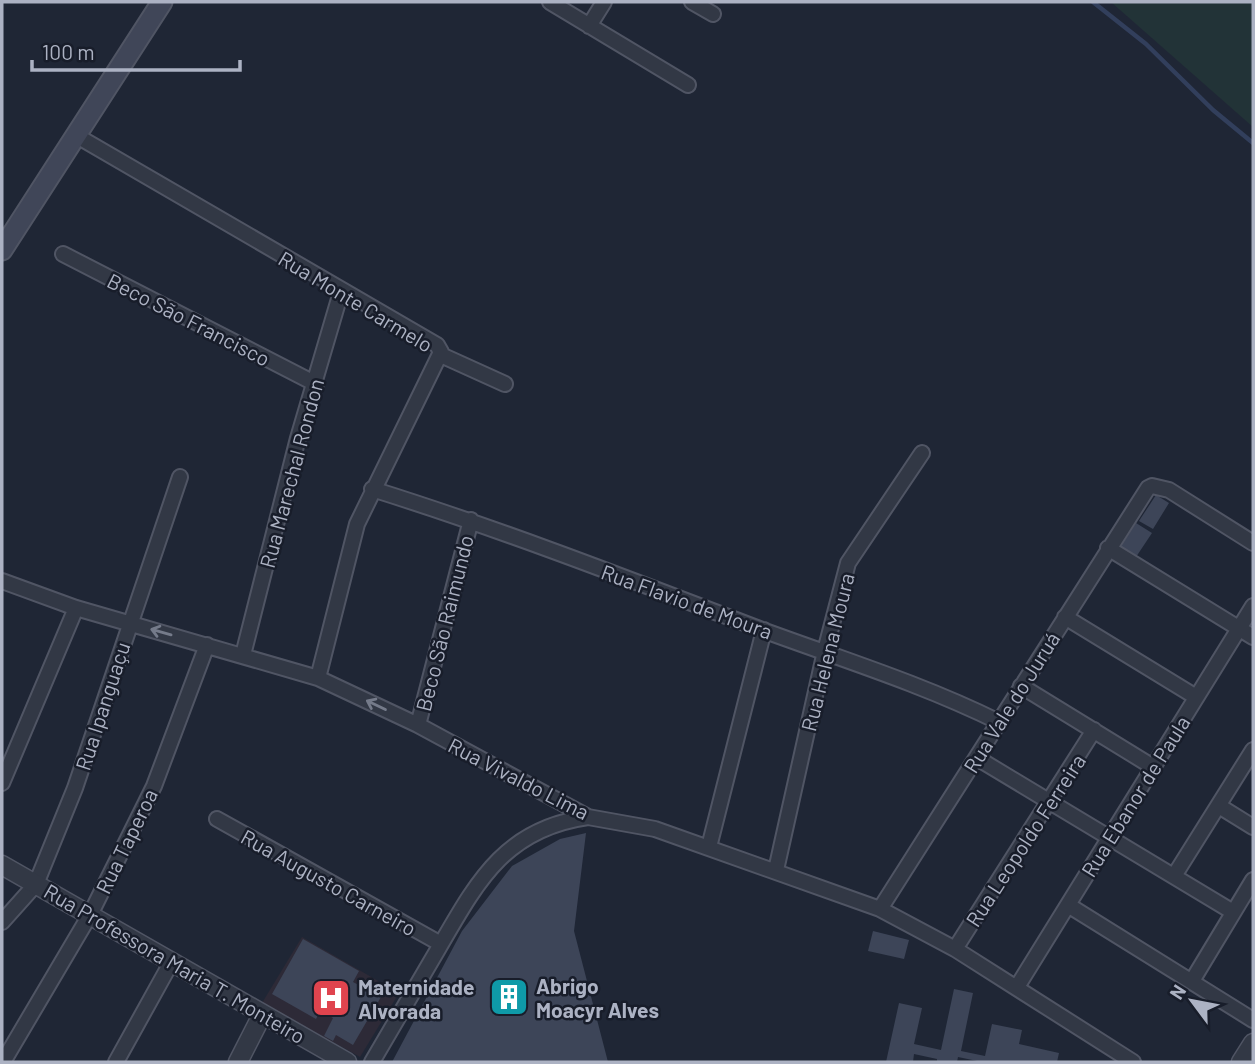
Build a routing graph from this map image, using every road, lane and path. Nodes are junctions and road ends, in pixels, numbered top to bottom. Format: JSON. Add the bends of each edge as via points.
{"nodes":[{"id":1,"x":162,"y":2,"type":"edge"},
{"id":2,"x":550,"y":2,"type":"edge"},
{"id":3,"x":604,"y":2,"type":"edge"},
{"id":4,"x":692,"y":2,"type":"edge"},
{"id":5,"x":713,"y":14,"type":"dead end"},
{"id":6,"x":589,"y":26,"type":"junction"},
{"id":7,"x":688,"y":85,"type":"dead end"},
{"id":8,"x":77,"y":136,"type":"junction"},
{"id":9,"x":2,"y":250,"type":"edge"},
{"id":10,"x":63,"y":254,"type":"dead end"},
{"id":11,"x":341,"y":292,"type":"junction"},
{"id":12,"x":441,"y":355,"type":"junction"},
{"id":13,"x":316,"y":384,"type":"junction"},
{"id":14,"x":505,"y":384,"type":"dead end"},
{"id":15,"x":922,"y":453,"type":"dead end"},
{"id":16,"x":180,"y":477,"type":"dead end"},
{"id":17,"x":372,"y":489,"type":"junction"},
{"id":18,"x":471,"y":520,"type":"junction"},
{"id":19,"x":1253,"y":543,"type":"edge"},
{"id":20,"x":1108,"y":548,"type":"junction"},
{"id":21,"x":2,"y":582,"type":"edge"},
{"id":22,"x":1253,"y":606,"type":"edge"},
{"id":23,"x":76,"y":608,"type":"junction"},
{"id":24,"x":1065,"y":617,"type":"junction"},
{"id":25,"x":130,"y":623,"type":"junction"},
{"id":26,"x":1239,"y":628,"type":"junction"},
{"id":27,"x":764,"y":630,"type":"junction"},
{"id":28,"x":1253,"y":637,"type":"edge"},
{"id":29,"x":207,"y":645,"type":"junction"},
{"id":30,"x":825,"y":651,"type":"junction"},
{"id":31,"x":243,"y":655,"type":"junction"},
{"id":32,"x":318,"y":678,"type":"junction"},
{"id":33,"x":1021,"y":686,"type":"junction"},
{"id":34,"x":1196,"y":697,"type":"junction"},
{"id":35,"x":999,"y":722,"type":"junction"},
{"id":36,"x":418,"y":725,"type":"junction"},
{"id":37,"x":1094,"y":730,"type":"junction"},
{"id":38,"x":1253,"y":750,"type":"edge"},
{"id":39,"x":976,"y":758,"type":"junction"},
{"id":40,"x":1153,"y":767,"type":"junction"},
{"id":41,"x":2,"y":783,"type":"edge"},
{"id":42,"x":1050,"y":801,"type":"junction"},
{"id":43,"x":1219,"y":806,"type":"junction"},
{"id":44,"x":588,"y":817,"type":"junction"},
{"id":45,"x":217,"y":819,"type":"dead end"},
{"id":46,"x":1253,"y":827,"type":"edge"},
{"id":47,"x":1109,"y":838,"type":"junction"},
{"id":48,"x":709,"y":847,"type":"junction"},
{"id":49,"x":2,"y":865,"type":"edge"},
{"id":50,"x":776,"y":870,"type":"junction"},
{"id":51,"x":1174,"y":876,"type":"junction"},
{"id":52,"x":1253,"y":880,"type":"edge"},
{"id":53,"x":36,"y":884,"type":"junction"},
{"id":54,"x":1068,"y":905,"type":"junction"},
{"id":55,"x":880,"y":909,"type":"junction"},
{"id":56,"x":1233,"y":912,"type":"junction"},
{"id":57,"x":91,"y":914,"type":"junction"},
{"id":58,"x":2,"y":922,"type":"edge"},
{"id":59,"x":441,"y":944,"type":"junction"},
{"id":60,"x":955,"y":948,"type":"junction"},
{"id":61,"x":172,"y":961,"type":"junction"},
{"id":62,"x":1192,"y":981,"type":"junction"},
{"id":63,"x":1017,"y":987,"type":"junction"},
{"id":64,"x":262,"y":1015,"type":"junction"},
{"id":65,"x":1253,"y":1020,"type":"edge"},
{"id":66,"x":1253,"y":1043,"type":"edge"},
{"id":67,"x":1128,"y":1061,"type":"edge"},
{"id":68,"x":2,"y":1062,"type":"edge"},
{"id":69,"x":116,"y":1062,"type":"edge"},
{"id":70,"x":238,"y":1062,"type":"edge"},
{"id":71,"x":347,"y":1062,"type":"edge"},
{"id":72,"x":372,"y":1062,"type":"edge"},
{"id":73,"x":1241,"y":1062,"type":"edge"}],
"edges":[{"from":1,"to":8,"type":"main road"},
{"from":2,"to":6,"type":"street"},
{"from":3,"to":6,"type":"street"},
{"from":4,"to":5,"type":"street"},
{"from":6,"to":7,"type":"street"},
{"from":8,"to":9,"type":"main road"},
{"from":8,"to":11,"type":"street","name":"Rua Monte Carmelo"},
{"from":10,"to":13,"type":"street","name":"Beco São Francisco"},
{"from":11,"to":12,"type":"street","name":"Rua Monte Carmelo","via":[[436,345]]},
{"from":11,"to":13,"type":"street","name":"Rua Marechal Rondon"},
{"from":12,"to":14,"type":"street"},
{"from":12,"to":17,"type":"street","name":"Rua Monte Carmelo"},
{"from":13,"to":31,"type":"street","name":"Rua Marechal Rondon"},
{"from":15,"to":30,"type":"street","name":"Rua Helena Moura","via":[[849,563]]},
{"from":16,"to":25,"type":"street","name":"Rua Ipanguaçu"},
{"from":17,"to":18,"type":"street","name":"Rua Flavio de Moura"},
{"from":17,"to":32,"type":"street","name":"Rua Monte Carmelo","via":[[357,524]]},
{"from":18,"to":27,"type":"street","name":"Rua Flavio de Moura"},
{"from":18,"to":36,"type":"street","name":"Beco São Raimundo"},
{"from":19,"to":20,"type":"street","name":"Rua Vale do Juruá","via":[[1169,490],[1152,486]]},
{"from":20,"to":24,"type":"street","name":"Rua Vale do Juruá"},
{"from":20,"to":26,"type":"street"},
{"from":21,"to":23,"type":"street","name":"Rua Vivaldo Lima"},
{"from":22,"to":26,"type":"street","name":"Rua Ebanor de Paula"},
{"from":23,"to":25,"type":"street","name":"Rua Vivaldo Lima"},
{"from":23,"to":41,"type":"street"},
{"from":24,"to":33,"type":"street","name":"Rua Vale do Juruá"},
{"from":24,"to":34,"type":"street"},
{"from":29,"to":25,"type":"street","name":"Rua Vivaldo Lima","one_way":true},
{"from":25,"to":53,"type":"street","name":"Rua Ipanguaçu","via":[[75,788]]},
{"from":26,"to":28,"type":"street"},
{"from":26,"to":34,"type":"street","name":"Rua Ebanor de Paula"},
{"from":27,"to":30,"type":"street","name":"Rua Flavio de Moura"},
{"from":27,"to":48,"type":"street"},
{"from":29,"to":31,"type":"street","name":"Rua Vivaldo Lima"},
{"from":29,"to":57,"type":"street","name":"Rua Taperoa","via":[[153,786]]},
{"from":30,"to":35,"type":"street","name":"Rua Flavio de Moura","via":[[924,686]]},
{"from":30,"to":50,"type":"street","name":"Rua Helena Moura"},
{"from":31,"to":32,"type":"street","name":"Rua Vivaldo Lima"},
{"from":36,"to":32,"type":"street","name":"Rua Vivaldo Lima","one_way":true},
{"from":33,"to":35,"type":"street","name":"Rua Vale do Juruá"},
{"from":33,"to":37,"type":"street"},
{"from":34,"to":40,"type":"street","name":"Rua Ebanor de Paula"},
{"from":35,"to":39,"type":"street","name":"Rua Vale do Juruá"},
{"from":36,"to":44,"type":"street","name":"Rua Vivaldo Lima"},
{"from":37,"to":40,"type":"street"},
{"from":37,"to":42,"type":"street","name":"Rua Leopoldo Ferreira"},
{"from":38,"to":43,"type":"street"},
{"from":39,"to":42,"type":"street"},
{"from":39,"to":55,"type":"street","name":"Rua Vale do Juruá"},
{"from":40,"to":47,"type":"street","name":"Rua Ebanor de Paula"},
{"from":42,"to":47,"type":"street"},
{"from":42,"to":60,"type":"street","name":"Rua Leopoldo Ferreira"},
{"from":43,"to":46,"type":"street"},
{"from":43,"to":51,"type":"street"},
{"from":44,"to":48,"type":"street","name":"Rua Vivaldo Lima","via":[[655,829]]},
{"from":44,"to":59,"type":"street","via":[[545,827],[497,860],[477,883]]},
{"from":45,"to":59,"type":"street","name":"Rua Augusto Carneiro"},
{"from":47,"to":51,"type":"street"},
{"from":47,"to":54,"type":"street","name":"Rua Ebanor de Paula"},
{"from":48,"to":50,"type":"street","name":"Rua Vivaldo Lima"},
{"from":49,"to":53,"type":"street","name":"Rua Professora Maria T. Monteiro"},
{"from":50,"to":55,"type":"street","name":"Rua Vivaldo Lima"},
{"from":51,"to":56,"type":"street"},
{"from":52,"to":56,"type":"street"},
{"from":53,"to":57,"type":"street","name":"Rua Professora Maria T. Monteiro"},
{"from":53,"to":58,"type":"street","name":"Rua Ipanguaçu"},
{"from":54,"to":62,"type":"street"},
{"from":54,"to":63,"type":"street","name":"Rua Ebanor de Paula"},
{"from":55,"to":60,"type":"street","name":"Rua Vivaldo Lima"},
{"from":56,"to":62,"type":"street"},
{"from":57,"to":61,"type":"street","name":"Rua Professora Maria T. Monteiro"},
{"from":57,"to":68,"type":"street","name":"Rua Taperoa"},
{"from":59,"to":72,"type":"street"},
{"from":60,"to":63,"type":"street","name":"Rua Vivaldo Lima"},
{"from":61,"to":64,"type":"street","name":"Rua Professora Maria T. Monteiro"},
{"from":61,"to":69,"type":"street"},
{"from":62,"to":65,"type":"street"},
{"from":63,"to":67,"type":"street","name":"Rua Vivaldo Lima"},
{"from":64,"to":70,"type":"street"},
{"from":64,"to":71,"type":"street","name":"Rua Professora Maria T. Monteiro"},
{"from":66,"to":73,"type":"street"}]}
